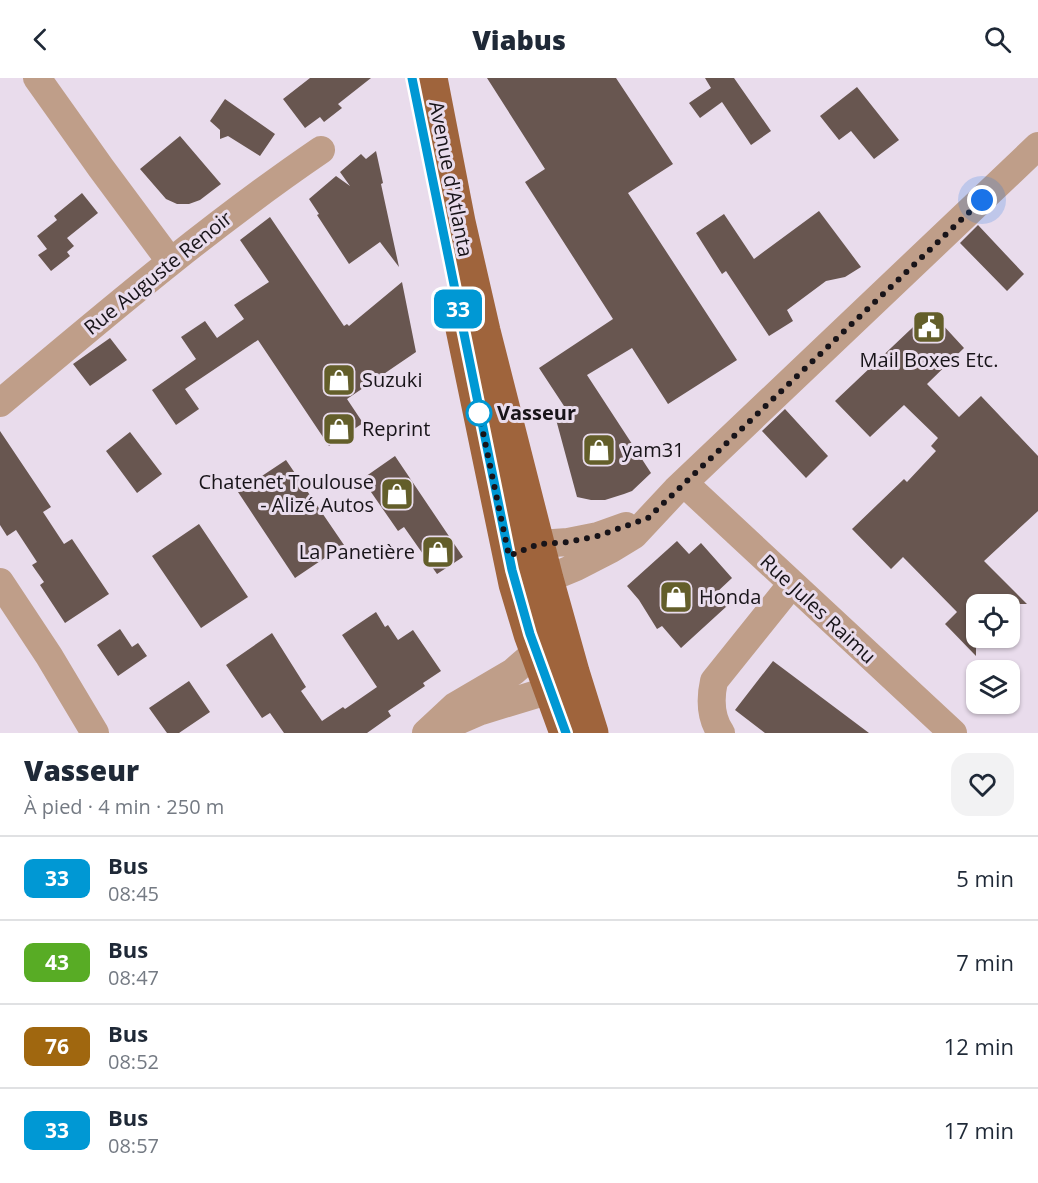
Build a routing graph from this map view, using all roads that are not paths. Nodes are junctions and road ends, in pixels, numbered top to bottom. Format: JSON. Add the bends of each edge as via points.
{"nodes":[{"id":1,"x":37,"y":78,"type":"edge"},
{"id":2,"x":412,"y":78,"type":"edge"},
{"id":3,"x":431,"y":78,"type":"edge"},
{"id":4,"x":1038,"y":146,"type":"edge"},
{"id":5,"x":321,"y":150,"type":"dead end"},
{"id":6,"x":170,"y":261,"type":"junction"},
{"id":7,"x":0,"y":403,"type":"edge"},
{"id":8,"x":684,"y":483,"type":"junction"},
{"id":9,"x":648,"y":518,"type":"junction"},
{"id":10,"x":539,"y":544,"type":"junction"},
{"id":11,"x":512,"y":570,"type":"junction"},
{"id":12,"x":547,"y":579,"type":"junction"},
{"id":13,"x":0,"y":582,"type":"edge"},
{"id":14,"x":791,"y":585,"type":"junction"},
{"id":15,"x":556,"y":666,"type":"junction"},
{"id":16,"x":94,"y":733,"type":"edge"},
{"id":17,"x":426,"y":733,"type":"edge"},
{"id":18,"x":432,"y":733,"type":"edge"},
{"id":19,"x":566,"y":733,"type":"edge"},
{"id":20,"x":592,"y":733,"type":"edge"},
{"id":21,"x":721,"y":733,"type":"edge"},
{"id":22,"x":952,"y":733,"type":"edge"}],
"edges":[{"from":1,"to":6,"type":"street"},
{"from":2,"to":11,"type":"main road","name":"Avenue d'Atlanta"},
{"from":3,"to":10,"type":"main road","name":"Avenue d'Atlanta","via":[[471,279]]},
{"from":4,"to":8,"type":"street"},
{"from":5,"to":6,"type":"street","name":"Rue Auguste Renoir"},
{"from":6,"to":7,"type":"street","name":"Rue Auguste Renoir"},
{"from":8,"to":9,"type":"street"},
{"from":8,"to":14,"type":"street","name":"Rue Jules Raimu"},
{"from":9,"to":10,"type":"street","via":[[598,536]]},
{"from":9,"to":12,"type":"street","via":[[634,535]]},
{"from":10,"to":11,"type":"street"},
{"from":10,"to":12,"type":"main road","name":"Avenue d'Atlanta"},
{"from":11,"to":12,"type":"street"},
{"from":11,"to":15,"type":"main road","name":"Avenue d'Atlanta"},
{"from":12,"to":15,"type":"main road","name":"Avenue d'Atlanta"},
{"from":13,"to":16,"type":"street"},
{"from":14,"to":21,"type":"street","via":[[714,681],[712,711]]},
{"from":14,"to":22,"type":"street","name":"Rue Jules Raimu"},
{"from":15,"to":17,"type":"street","via":[[513,672],[455,706]]},
{"from":15,"to":18,"type":"street","via":[[481,711]]},
{"from":15,"to":19,"type":"main road","name":"Avenue d'Atlanta"},
{"from":15,"to":20,"type":"main road","name":"Avenue d'Atlanta"}]}
